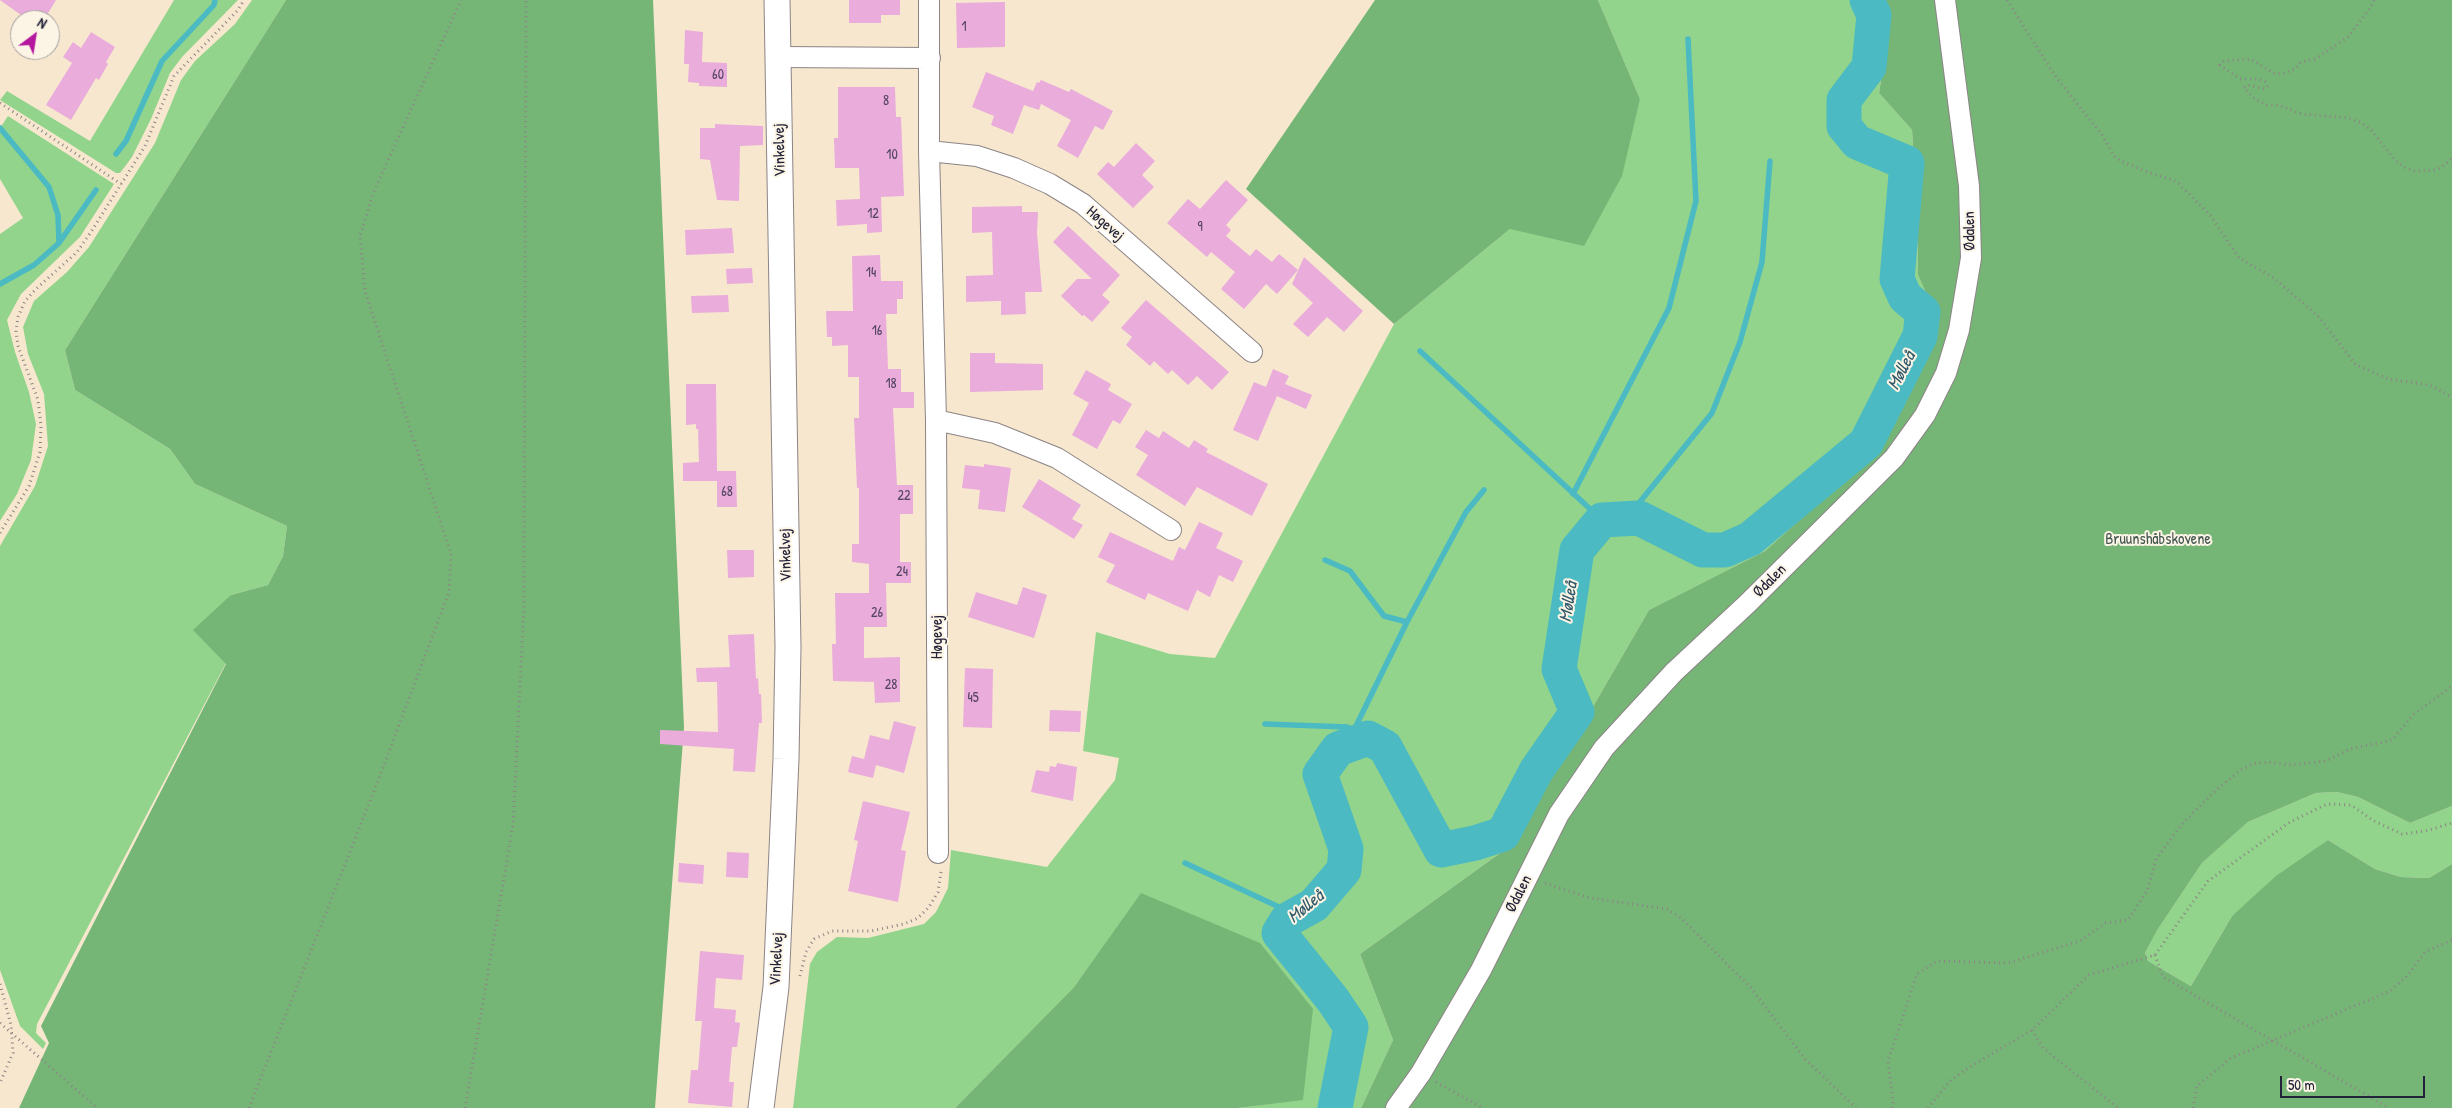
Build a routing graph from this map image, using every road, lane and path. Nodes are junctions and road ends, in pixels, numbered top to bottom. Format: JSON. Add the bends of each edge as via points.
{"nodes":[{"id":1,"x":244,"y":0,"type":"edge"},
{"id":2,"x":461,"y":0,"type":"edge"},
{"id":3,"x":526,"y":0,"type":"edge"},
{"id":4,"x":777,"y":0,"type":"edge"},
{"id":5,"x":929,"y":0,"type":"edge"},
{"id":6,"x":1945,"y":0,"type":"edge"},
{"id":7,"x":2007,"y":0,"type":"edge"},
{"id":8,"x":2374,"y":0,"type":"edge"},
{"id":9,"x":778,"y":57,"type":"junction"},
{"id":10,"x":930,"y":58,"type":"junction"},
{"id":11,"x":0,"y":103,"type":"edge"},
{"id":12,"x":929,"y":151,"type":"junction"},
{"id":13,"x":2452,"y":158,"type":"edge"},
{"id":14,"x":121,"y":184,"type":"junction"},
{"id":15,"x":1252,"y":352,"type":"dead end"},
{"id":16,"x":2452,"y":397,"type":"edge"},
{"id":17,"x":936,"y":420,"type":"junction"},
{"id":18,"x":1172,"y":530,"type":"dead end"},
{"id":19,"x":0,"y":533,"type":"edge"},
{"id":20,"x":2452,"y":686,"type":"edge"},
{"id":21,"x":2452,"y":822,"type":"edge"},
{"id":22,"x":938,"y":853,"type":"joint"},
{"id":23,"x":1528,"y":878,"type":"junction"},
{"id":24,"x":2452,"y":940,"type":"edge"},
{"id":25,"x":2155,"y":956,"type":"junction"},
{"id":26,"x":800,"y":979,"type":"dead end"},
{"id":27,"x":0,"y":984,"type":"edge"},
{"id":28,"x":0,"y":1023,"type":"edge"},
{"id":29,"x":2032,"y":1030,"type":"junction"},
{"id":30,"x":12,"y":1034,"type":"junction"},
{"id":31,"x":2272,"y":1040,"type":"junction"},
{"id":32,"x":1420,"y":1073,"type":"junction"},
{"id":33,"x":0,"y":1083,"type":"edge"},
{"id":34,"x":97,"y":1108,"type":"edge"},
{"id":35,"x":248,"y":1108,"type":"edge"},
{"id":36,"x":465,"y":1108,"type":"edge"},
{"id":37,"x":761,"y":1108,"type":"edge"},
{"id":38,"x":1396,"y":1108,"type":"edge"},
{"id":39,"x":1483,"y":1108,"type":"edge"},
{"id":40,"x":1856,"y":1108,"type":"edge"},
{"id":41,"x":1892,"y":1108,"type":"edge"},
{"id":42,"x":1928,"y":1108,"type":"edge"},
{"id":43,"x":2118,"y":1108,"type":"edge"},
{"id":44,"x":2193,"y":1108,"type":"edge"},
{"id":45,"x":2388,"y":1108,"type":"edge"}],
"edges":[{"from":1,"to":14,"type":"path","via":[[174,76],[145,146]]},
{"from":2,"to":35,"type":"path","via":[[374,191],[360,236],[365,290],[451,554],[449,592]]},
{"from":3,"to":36,"type":"path","via":[[524,607],[513,825]]},
{"from":4,"to":9,"type":"street","name":"Vinkelvej"},
{"from":5,"to":10,"type":"street","name":"Høgevej"},
{"from":6,"to":23,"type":"street","name":"Ødalen","via":[[1969,186],[1971,258],[1959,330],[1934,398],[1894,458],[1674,672],[1604,748],[1559,814]]},
{"from":7,"to":16,"type":"path","via":[[2056,78],[2102,135],[2115,157],[2178,184],[2210,214],[2239,258],[2274,278],[2319,317],[2356,365],[2389,380],[2428,385]]},
{"from":8,"to":13,"type":"path","via":[[2348,37],[2314,59],[2301,62],[2282,74],[2273,74],[2251,59],[2224,61],[2220,65],[2240,79],[2266,82],[2265,89],[2248,85],[2244,88],[2269,106],[2278,105],[2302,114],[2348,118],[2362,123],[2404,167],[2415,171],[2435,170]]},
{"from":9,"to":10,"type":"street"},
{"from":9,"to":37,"type":"street","name":"Vinkelvej","via":[[788,647],[776,987]]},
{"from":10,"to":12,"type":"street","name":"Høgevej"},
{"from":11,"to":14,"type":"path"},
{"from":12,"to":15,"type":"street","name":"Høgevej","via":[[977,156],[1014,168],[1083,204]]},
{"from":12,"to":17,"type":"street","name":"Høgevej"},
{"from":14,"to":19,"type":"path","via":[[77,252],[35,290],[18,316],[18,346],[38,400],[40,452],[29,486]]},
{"from":17,"to":18,"type":"street","via":[[1025,443],[1057,458]]},
{"from":17,"to":22,"type":"street","name":"Høgevej"},
{"from":20,"to":41,"type":"path","via":[[2413,715],[2392,740],[2350,750],[2326,761],[2288,765],[2268,762],[2252,764],[2241,770],[2182,824],[2156,859],[2147,891],[2128,920],[2106,923],[2080,941],[2008,963],[1937,961],[1917,974],[1888,1061]]},
{"from":21,"to":25,"type":"path","via":[[2426,831],[2402,834],[2374,821],[2351,805],[2327,804],[2290,822],[2208,881]]},
{"from":22,"to":26,"type":"path","via":[[942,868],[938,892],[918,918],[871,931],[832,931],[814,939],[806,952]]},
{"from":23,"to":32,"type":"street","name":"Ødalen","via":[[1481,970]]},
{"from":23,"to":40,"type":"path","via":[[1590,898],[1667,909],[1681,918],[1751,988],[1805,1059]]},
{"from":24,"to":31,"type":"path","via":[[2425,952],[2408,975],[2390,991]]},
{"from":25,"to":29,"type":"path","via":[[2089,975]]},
{"from":25,"to":31,"type":"path","via":[[2163,977]]},
{"from":27,"to":30,"type":"path"},
{"from":28,"to":30,"type":"path"},
{"from":29,"to":42,"type":"path","via":[[1950,1081]]},
{"from":29,"to":43,"type":"path","via":[[2043,1048]]},
{"from":30,"to":33,"type":"path","via":[[13,1053]]},
{"from":30,"to":34,"type":"path"},
{"from":31,"to":44,"type":"path","via":[[2214,1069],[2197,1086]]},
{"from":31,"to":45,"type":"path"},
{"from":32,"to":38,"type":"street","name":"Ødalen"},
{"from":32,"to":39,"type":"path"}]}
